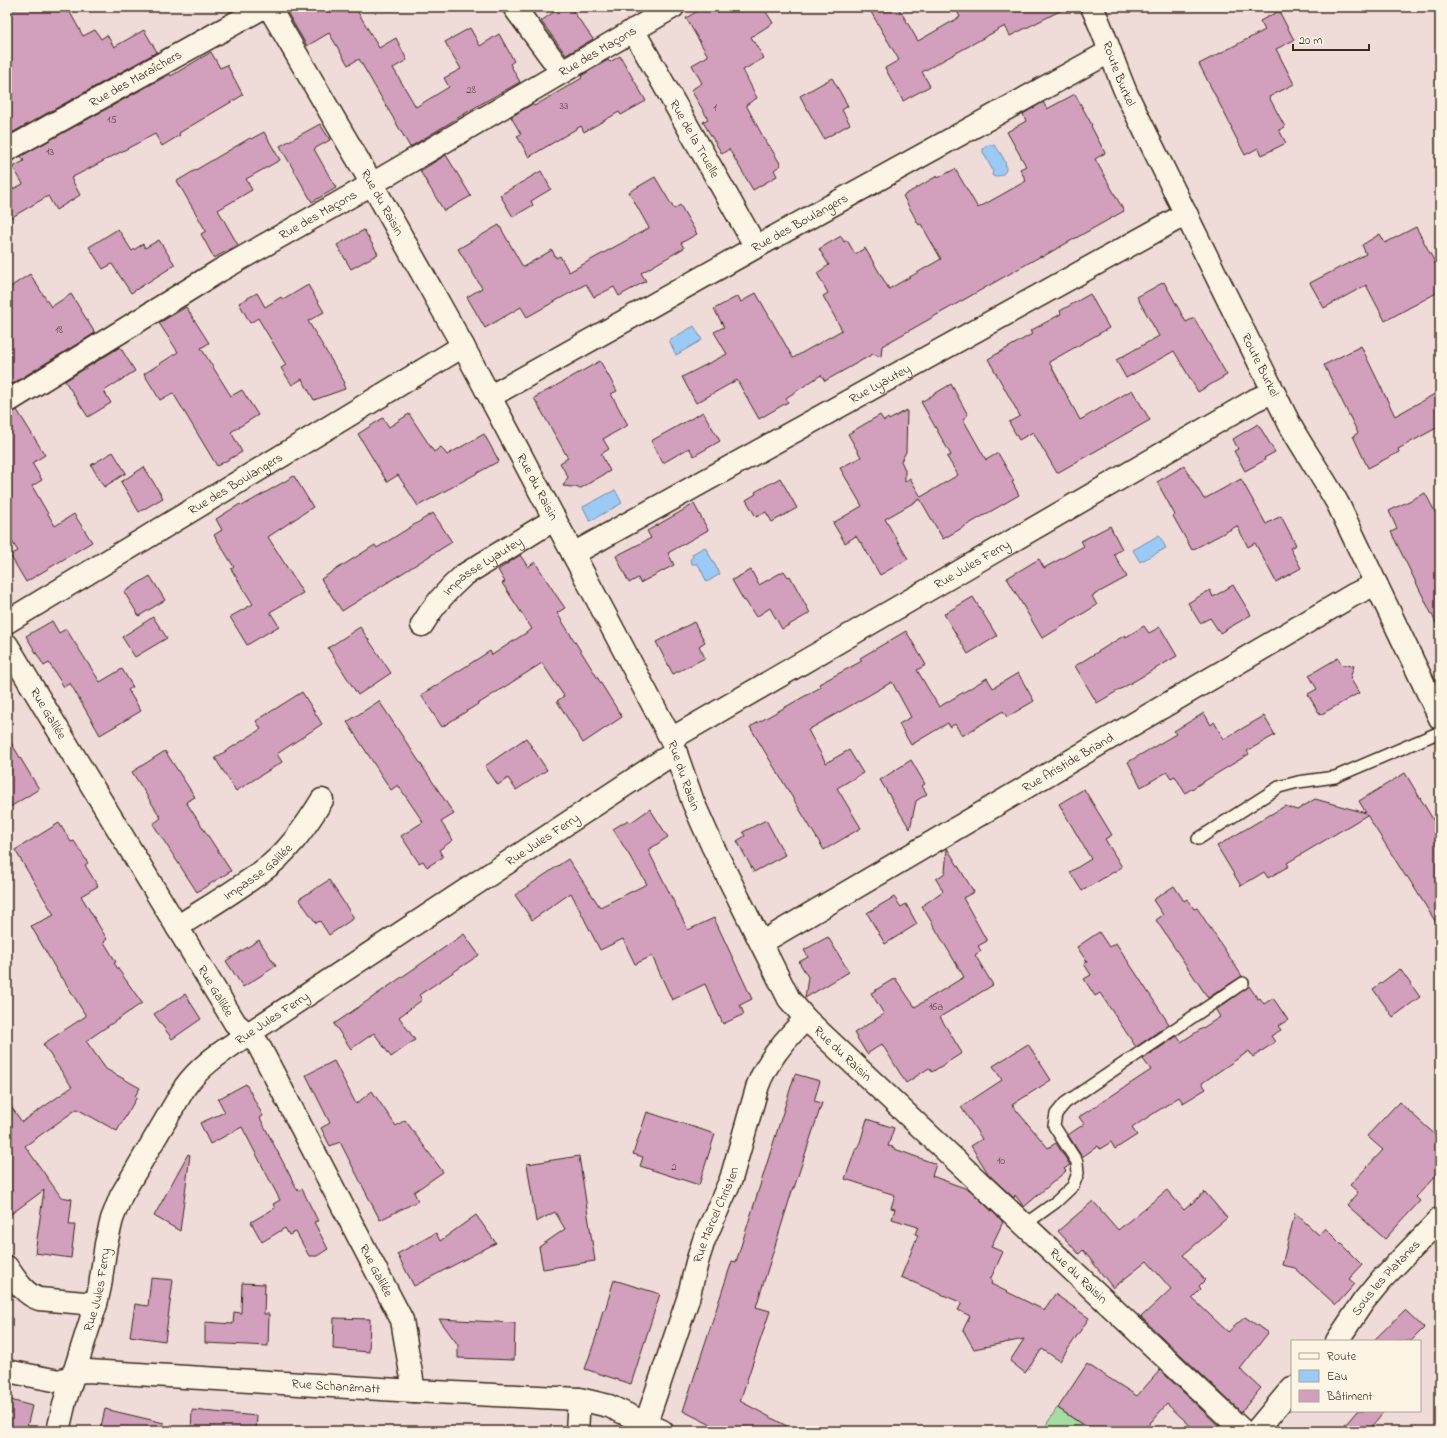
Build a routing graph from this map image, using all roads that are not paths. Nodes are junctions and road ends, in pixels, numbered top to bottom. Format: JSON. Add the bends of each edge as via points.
{"nodes":[{"id":1,"x":264,"y":7,"type":"edge"},
{"id":2,"x":269,"y":7,"type":"edge"},
{"id":3,"x":514,"y":7,"type":"edge"},
{"id":4,"x":673,"y":7,"type":"edge"},
{"id":5,"x":1092,"y":7,"type":"edge"},
{"id":6,"x":633,"y":30,"type":"junction"},
{"id":7,"x":1109,"y":52,"type":"junction"},
{"id":8,"x":562,"y":72,"type":"junction"},
{"id":9,"x":7,"y":150,"type":"edge"},
{"id":10,"x":372,"y":184,"type":"junction"},
{"id":11,"x":1187,"y":215,"type":"junction"},
{"id":12,"x":756,"y":247,"type":"junction"},
{"id":13,"x":463,"y":346,"type":"junction"},
{"id":14,"x":1274,"y":392,"type":"junction"},
{"id":15,"x":490,"y":396,"type":"junction"},
{"id":16,"x":7,"y":402,"type":"edge"},
{"id":17,"x":555,"y":519,"type":"junction"},
{"id":18,"x":573,"y":554,"type":"junction"},
{"id":19,"x":1376,"y":584,"type":"junction"},
{"id":20,"x":7,"y":622,"type":"edge"},
{"id":21,"x":422,"y":625,"type":"dead end"},
{"id":22,"x":7,"y":645,"type":"edge"},
{"id":23,"x":1440,"y":718,"type":"edge"},
{"id":24,"x":1440,"y":732,"type":"edge"},
{"id":25,"x":673,"y":746,"type":"junction"},
{"id":26,"x":322,"y":800,"type":"dead end"},
{"id":27,"x":1198,"y":839,"type":"dead end"},
{"id":28,"x":177,"y":927,"type":"junction"},
{"id":29,"x":761,"y":943,"type":"junction"},
{"id":30,"x":1242,"y":983,"type":"dead end"},
{"id":31,"x":806,"y":1019,"type":"junction"},
{"id":32,"x":248,"y":1034,"type":"junction"},
{"id":33,"x":1440,"y":1219,"type":"edge"},
{"id":34,"x":1024,"y":1224,"type":"junction"},
{"id":35,"x":7,"y":1267,"type":"edge"},
{"id":36,"x":96,"y":1304,"type":"junction"},
{"id":37,"x":1338,"y":1340,"type":"edge"},
{"id":38,"x":7,"y":1370,"type":"edge"},
{"id":39,"x":75,"y":1372,"type":"junction"},
{"id":40,"x":1291,"y":1389,"type":"edge"},
{"id":41,"x":414,"y":1391,"type":"junction"},
{"id":42,"x":579,"y":1399,"type":"junction"},
{"id":43,"x":654,"y":1427,"type":"edge"},
{"id":44,"x":58,"y":1431,"type":"edge"},
{"id":45,"x":577,"y":1431,"type":"edge"},
{"id":46,"x":1243,"y":1431,"type":"edge"},
{"id":47,"x":1256,"y":1431,"type":"edge"}],
"edges":[{"from":1,"to":9,"type":"street","name":"Rue des Maraîchers"},
{"from":2,"to":10,"type":"street","name":"Rue du Raisin"},
{"from":3,"to":8,"type":"street"},
{"from":4,"to":6,"type":"street","name":"Rue des Maçons"},
{"from":5,"to":7,"type":"street","name":"Route Burkel"},
{"from":6,"to":8,"type":"street","name":"Rue des Maçons"},
{"from":6,"to":12,"type":"street","name":"Rue de la Truelle"},
{"from":7,"to":11,"type":"street","name":"Route Burkel","via":[[1127,95]]},
{"from":7,"to":12,"type":"street","name":"Rue des Boulangers"},
{"from":8,"to":10,"type":"street","name":"Rue des Maçons"},
{"from":10,"to":13,"type":"street","name":"Rue du Raisin"},
{"from":10,"to":16,"type":"street","name":"Rue des Maçons","via":[[219,271]]},
{"from":11,"to":14,"type":"street","name":"Route Burkel"},
{"from":11,"to":18,"type":"street","name":"Rue Lyautey"},
{"from":12,"to":15,"type":"street","name":"Rue des Boulangers"},
{"from":13,"to":15,"type":"street","name":"Rue du Raisin"},
{"from":13,"to":20,"type":"street","name":"Rue des Boulangers"},
{"from":14,"to":19,"type":"street","name":"Route Burkel","via":[[1304,450],[1330,489]]},
{"from":14,"to":25,"type":"street","name":"Rue Jules Ferry","via":[[1249,404]]},
{"from":15,"to":17,"type":"street","name":"Rue du Raisin"},
{"from":17,"to":18,"type":"street","name":"Rue du Raisin"},
{"from":17,"to":21,"type":"street","name":"Impasse Lyautey","via":[[464,575],[437,603]]},
{"from":18,"to":25,"type":"street","name":"Rue du Raisin"},
{"from":19,"to":23,"type":"street","name":"Route Burkel"},
{"from":19,"to":29,"type":"street","name":"Rue Aristide Briand","via":[[1353,595]]},
{"from":22,"to":28,"type":"street","name":"Rue Galilée"},
{"from":24,"to":27,"type":"lane","via":[[1335,778],[1298,782],[1279,788]]},
{"from":25,"to":29,"type":"street","name":"Rue du Raisin","via":[[706,833]]},
{"from":25,"to":32,"type":"street","name":"Rue Jules Ferry","via":[[663,760]]},
{"from":26,"to":28,"type":"street","name":"Impasse Galilée","via":[[309,822],[281,855],[262,872]]},
{"from":28,"to":32,"type":"street","name":"Rue Galilée","via":[[235,1023]]},
{"from":29,"to":31,"type":"street","name":"Rue du Raisin","via":[[784,991]]},
{"from":30,"to":34,"type":"lane","via":[[1065,1103],[1056,1114],[1054,1126],[1077,1162],[1078,1173],[1073,1186],[1056,1202]]},
{"from":31,"to":34,"type":"street","name":"Rue du Raisin"},
{"from":31,"to":43,"type":"street","name":"Rue Marcel Christen","via":[[781,1045],[762,1073],[731,1179],[697,1262]]},
{"from":32,"to":36,"type":"street","name":"Rue Jules Ferry","via":[[204,1065],[193,1076],[121,1196],[106,1244]]},
{"from":32,"to":41,"type":"street","name":"Rue Galilée","via":[[258,1044],[402,1320]]},
{"from":33,"to":37,"type":"street","name":"Sous les Platanes","via":[[1381,1280]]},
{"from":34,"to":46,"type":"street","name":"Rue du Raisin"},
{"from":35,"to":36,"type":"street","via":[[33,1297]]},
{"from":36,"to":39,"type":"street","name":"Rue Jules Ferry"},
{"from":38,"to":39,"type":"street","name":"Rue Schanzmatt","via":[[59,1382]]},
{"from":39,"to":41,"type":"street","name":"Rue Schanzmatt"},
{"from":39,"to":44,"type":"street","name":"Rue Jules Ferry"},
{"from":40,"to":47,"type":"street"},
{"from":41,"to":42,"type":"street","name":"Rue Schanzmatt"},
{"from":42,"to":43,"type":"street","name":"Rue Schanzmatt","via":[[609,1406]]},
{"from":42,"to":45,"type":"street"}]}
